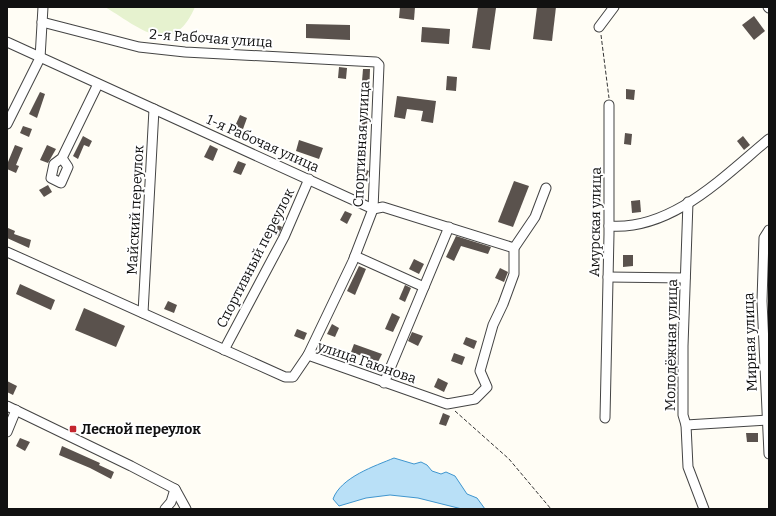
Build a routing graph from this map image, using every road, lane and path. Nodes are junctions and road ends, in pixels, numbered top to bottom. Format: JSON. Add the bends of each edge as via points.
{"nodes":[{"id":1,"x":43,"y":7,"type":"edge"},
{"id":2,"x":614,"y":7,"type":"edge"},
{"id":3,"x":42,"y":22,"type":"junction"},
{"id":4,"x":599,"y":27,"type":"joint"},
{"id":5,"x":7,"y":42,"type":"edge"},
{"id":6,"x":40,"y":58,"type":"junction"},
{"id":7,"x":379,"y":65,"type":"joint"},
{"id":8,"x":98,"y":84,"type":"junction"},
{"id":9,"x":610,"y":105,"type":"joint"},
{"id":10,"x":154,"y":109,"type":"junction"},
{"id":11,"x":7,"y":124,"type":"edge"},
{"id":12,"x":769,"y":139,"type":"edge"},
{"id":13,"x":62,"y":158,"type":"dead end"},
{"id":14,"x":309,"y":179,"type":"junction"},
{"id":15,"x":546,"y":188,"type":"dead end"},
{"id":16,"x":688,"y":202,"type":"junction"},
{"id":17,"x":373,"y":209,"type":"junction"},
{"id":18,"x":609,"y":226,"type":"junction"},
{"id":19,"x":449,"y":228,"type":"junction"},
{"id":20,"x":769,"y":230,"type":"edge"},
{"id":21,"x":514,"y":248,"type":"junction"},
{"id":22,"x":7,"y":252,"type":"edge"},
{"id":23,"x":355,"y":256,"type":"junction"},
{"id":24,"x":608,"y":277,"type":"junction"},
{"id":25,"x":685,"y":278,"type":"junction"},
{"id":26,"x":424,"y":287,"type":"junction"},
{"id":27,"x":143,"y":313,"type":"junction"},
{"id":28,"x":224,"y":350,"type":"junction"},
{"id":29,"x":308,"y":355,"type":"junction"},
{"id":30,"x":384,"y":383,"type":"junction"},
{"id":31,"x":447,"y":404,"type":"junction"},
{"id":32,"x":7,"y":406,"type":"edge"},
{"id":33,"x":16,"y":410,"type":"junction"},
{"id":34,"x":605,"y":418,"type":"dead end"},
{"id":35,"x":767,"y":420,"type":"junction"},
{"id":36,"x":686,"y":425,"type":"junction"},
{"id":37,"x":7,"y":432,"type":"edge"},
{"id":38,"x":769,"y":454,"type":"edge"},
{"id":39,"x":175,"y":489,"type":"junction"},
{"id":40,"x":166,"y":509,"type":"edge"},
{"id":41,"x":186,"y":509,"type":"edge"},
{"id":42,"x":550,"y":509,"type":"edge"},
{"id":43,"x":704,"y":509,"type":"edge"}],
"edges":[{"from":1,"to":3,"type":"street"},
{"from":2,"to":4,"type":"street"},
{"from":3,"to":6,"type":"street"},
{"from":3,"to":7,"type":"street","name":"2-я Рабочая улица","via":[[139,47],[185,52],[376,62]]},
{"from":4,"to":9,"type":"path"},
{"from":5,"to":6,"type":"street","name":"1-я Рабочая улица"},
{"from":6,"to":8,"type":"street","name":"1-я Рабочая улица"},
{"from":6,"to":11,"type":"street"},
{"from":7,"to":17,"type":"street","name":"Спортивная улица"},
{"from":8,"to":10,"type":"street","name":"1-я Рабочая улица"},
{"from":8,"to":13,"type":"street"},
{"from":9,"to":18,"type":"street","name":"Амурская улица"},
{"from":10,"to":14,"type":"street","name":"1-я Рабочая улица"},
{"from":10,"to":27,"type":"street","name":"Майский переулок"},
{"from":12,"to":16,"type":"street"},
{"from":14,"to":17,"type":"street","name":"1-я Рабочая улица"},
{"from":14,"to":28,"type":"street","name":"Спортивный переулок","via":[[284,237]]},
{"from":15,"to":21,"type":"street","via":[[535,217]]},
{"from":16,"to":18,"type":"street","via":[[653,220],[633,225]]},
{"from":16,"to":25,"type":"street","name":"Молодёжная улица"},
{"from":17,"to":19,"type":"street","name":"1-я Рабочая улица","via":[[383,207]]},
{"from":17,"to":23,"type":"street","name":"Спортивная улица"},
{"from":18,"to":24,"type":"street","name":"Амурская улица"},
{"from":19,"to":21,"type":"street","name":"1-я Рабочая улица"},
{"from":19,"to":26,"type":"street"},
{"from":20,"to":35,"type":"street","name":"Мирная улица","via":[[764,238],[762,301]]},
{"from":21,"to":31,"type":"street","name":"улица Гаюнова","via":[[514,274],[492,325],[480,371],[487,386],[475,399]]},
{"from":22,"to":27,"type":"street","name":"улица Гаюнова"},
{"from":23,"to":26,"type":"street"},
{"from":23,"to":29,"type":"street","name":"Спортивная улица"},
{"from":24,"to":25,"type":"street"},
{"from":24,"to":34,"type":"street","name":"Амурская улица"},
{"from":25,"to":36,"type":"street","name":"Молодёжная улица","via":[[683,415]]},
{"from":26,"to":30,"type":"street"},
{"from":27,"to":28,"type":"street","name":"улица Гаюнова"},
{"from":28,"to":29,"type":"street","name":"улица Гаюнова","via":[[285,377],[293,377]]},
{"from":29,"to":30,"type":"street","name":"улица Гаюнова"},
{"from":30,"to":31,"type":"street","name":"улица Гаюнова"},
{"from":31,"to":42,"type":"path","via":[[509,459]]},
{"from":32,"to":33,"type":"street"},
{"from":33,"to":37,"type":"street"},
{"from":33,"to":39,"type":"street"},
{"from":35,"to":36,"type":"street"},
{"from":35,"to":38,"type":"street","name":"Мирная улица"},
{"from":36,"to":43,"type":"street","name":"Молодёжная улица","via":[[688,467]]},
{"from":39,"to":40,"type":"street"},
{"from":39,"to":41,"type":"street"}]}
